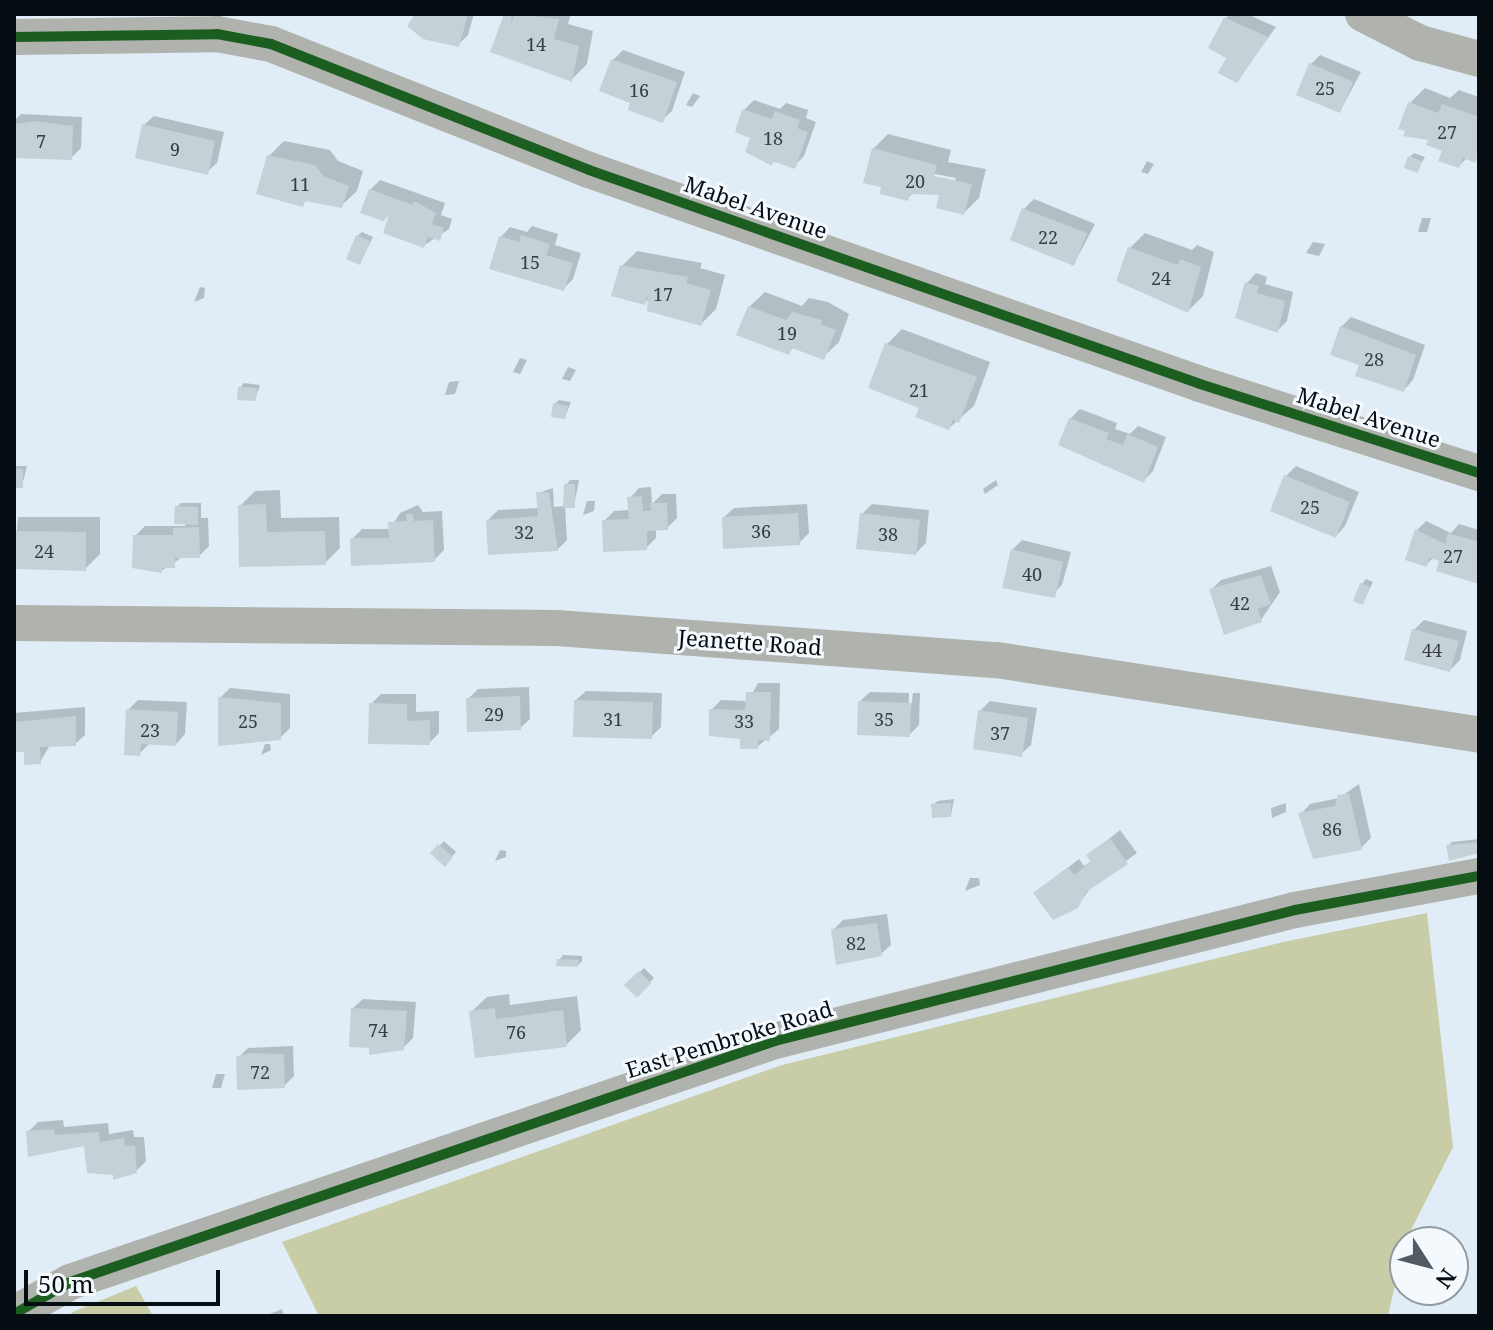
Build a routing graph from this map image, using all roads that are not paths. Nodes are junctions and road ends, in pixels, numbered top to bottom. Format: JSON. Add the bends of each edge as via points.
{"nodes":[{"id":1,"x":1363,"y":14,"type":"edge"},
{"id":2,"x":14,"y":37,"type":"edge"},
{"id":3,"x":1479,"y":59,"type":"edge"},
{"id":4,"x":1479,"y":473,"type":"edge"},
{"id":5,"x":14,"y":623,"type":"edge"},
{"id":6,"x":1479,"y":735,"type":"edge"},
{"id":7,"x":1479,"y":876,"type":"edge"},
{"id":8,"x":14,"y":1314,"type":"edge"}],
"edges":[{"from":1,"to":3,"type":"street","via":[[1420,43]]},
{"from":2,"to":4,"type":"street","name":"Mabel Avenue","via":[[217,34],[271,44],[589,170],[1200,384]]},
{"from":5,"to":6,"type":"street","name":"Jeanette Road","via":[[557,628],[997,660]]},
{"from":7,"to":8,"type":"street","name":"East Pembroke Road","via":[[1295,910],[775,1041],[70,1282]]}]}
